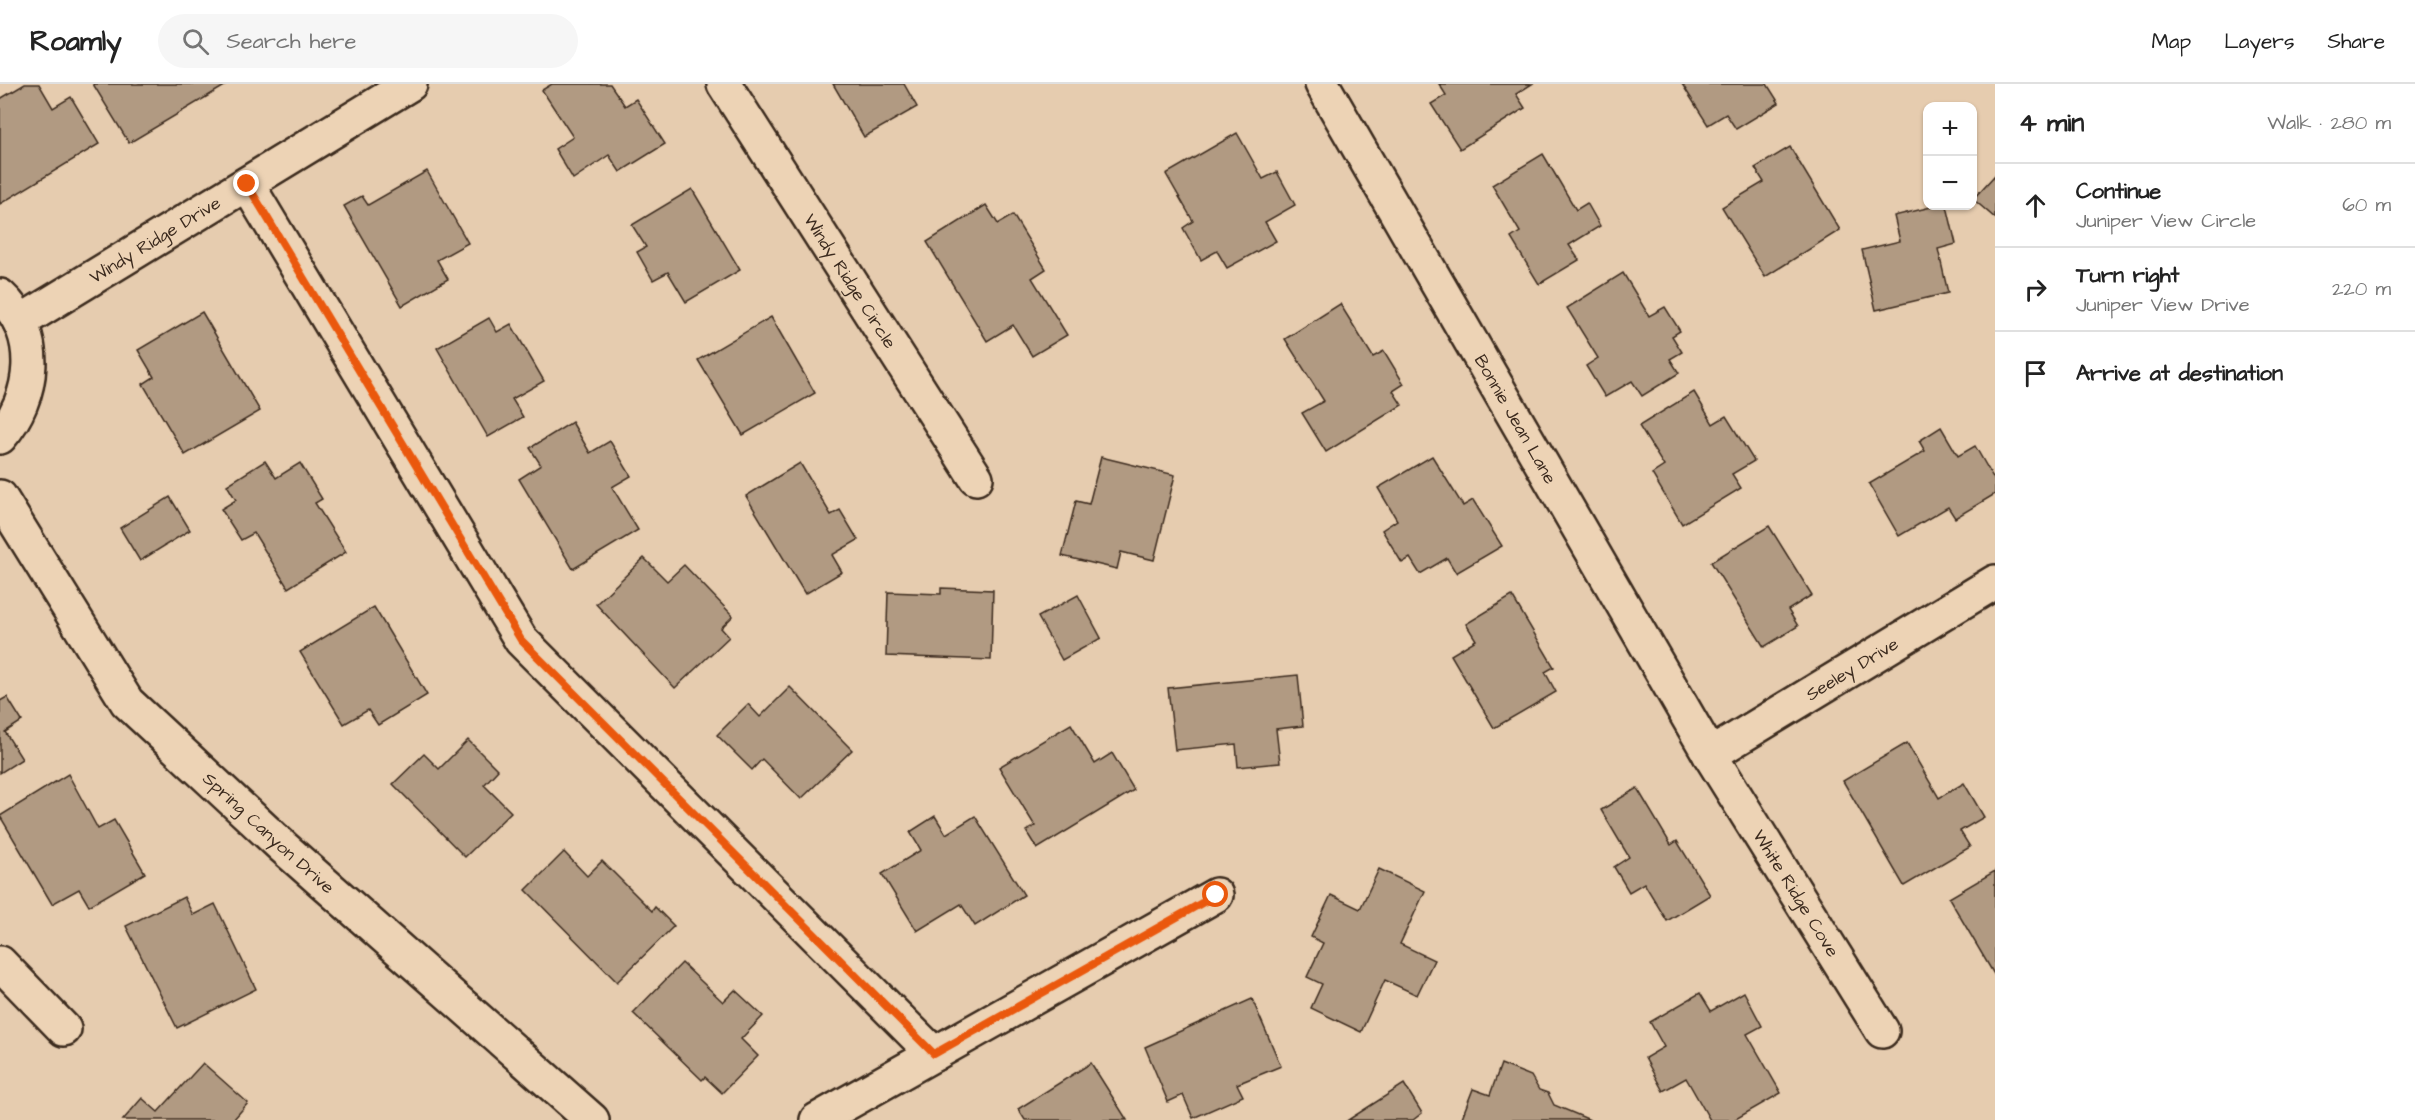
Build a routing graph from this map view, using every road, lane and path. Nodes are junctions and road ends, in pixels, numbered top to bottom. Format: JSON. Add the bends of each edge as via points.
{"nodes":[{"id":1,"x":410,"y":84,"type":"edge"},
{"id":2,"x":724,"y":84,"type":"edge"},
{"id":3,"x":1322,"y":84,"type":"edge"},
{"id":4,"x":247,"y":184,"type":"junction"},
{"id":5,"x":0,"y":296,"type":"edge"},
{"id":6,"x":20,"y":322,"type":"junction"},
{"id":7,"x":0,"y":437,"type":"edge"},
{"id":8,"x":976,"y":478,"type":"dead end"},
{"id":9,"x":0,"y":496,"type":"edge"},
{"id":10,"x":1995,"y":582,"type":"edge"},
{"id":11,"x":1710,"y":755,"type":"junction"},
{"id":12,"x":1216,"y":895,"type":"dead end"},
{"id":13,"x":0,"y":963,"type":"edge"},
{"id":14,"x":64,"y":1029,"type":"dead end"},
{"id":15,"x":1882,"y":1031,"type":"dead end"},
{"id":16,"x":934,"y":1054,"type":"junction"},
{"id":17,"x":592,"y":1120,"type":"edge"},
{"id":18,"x":817,"y":1120,"type":"edge"}],
"edges":[{"from":1,"to":4,"type":"street","name":"Windy Ridge Drive"},
{"from":2,"to":8,"type":"street","name":"Windy Ridge Circle"},
{"from":3,"to":11,"type":"street","name":"Bonnie Jean Lane"},
{"from":4,"to":6,"type":"street","name":"Windy Ridge Drive"},
{"from":4,"to":16,"type":"street","via":[[521,640]]},
{"from":5,"to":6,"type":"street"},
{"from":6,"to":7,"type":"street","via":[[28,344],[29,378],[20,410]]},
{"from":9,"to":17,"type":"street","name":"Spring Canyon Drive","via":[[127,702],[283,847]]},
{"from":10,"to":11,"type":"street","name":"Seeley Drive"},
{"from":11,"to":15,"type":"street","name":"White Ridge Cove"},
{"from":12,"to":16,"type":"street"},
{"from":13,"to":14,"type":"street"},
{"from":16,"to":18,"type":"street"}]}
